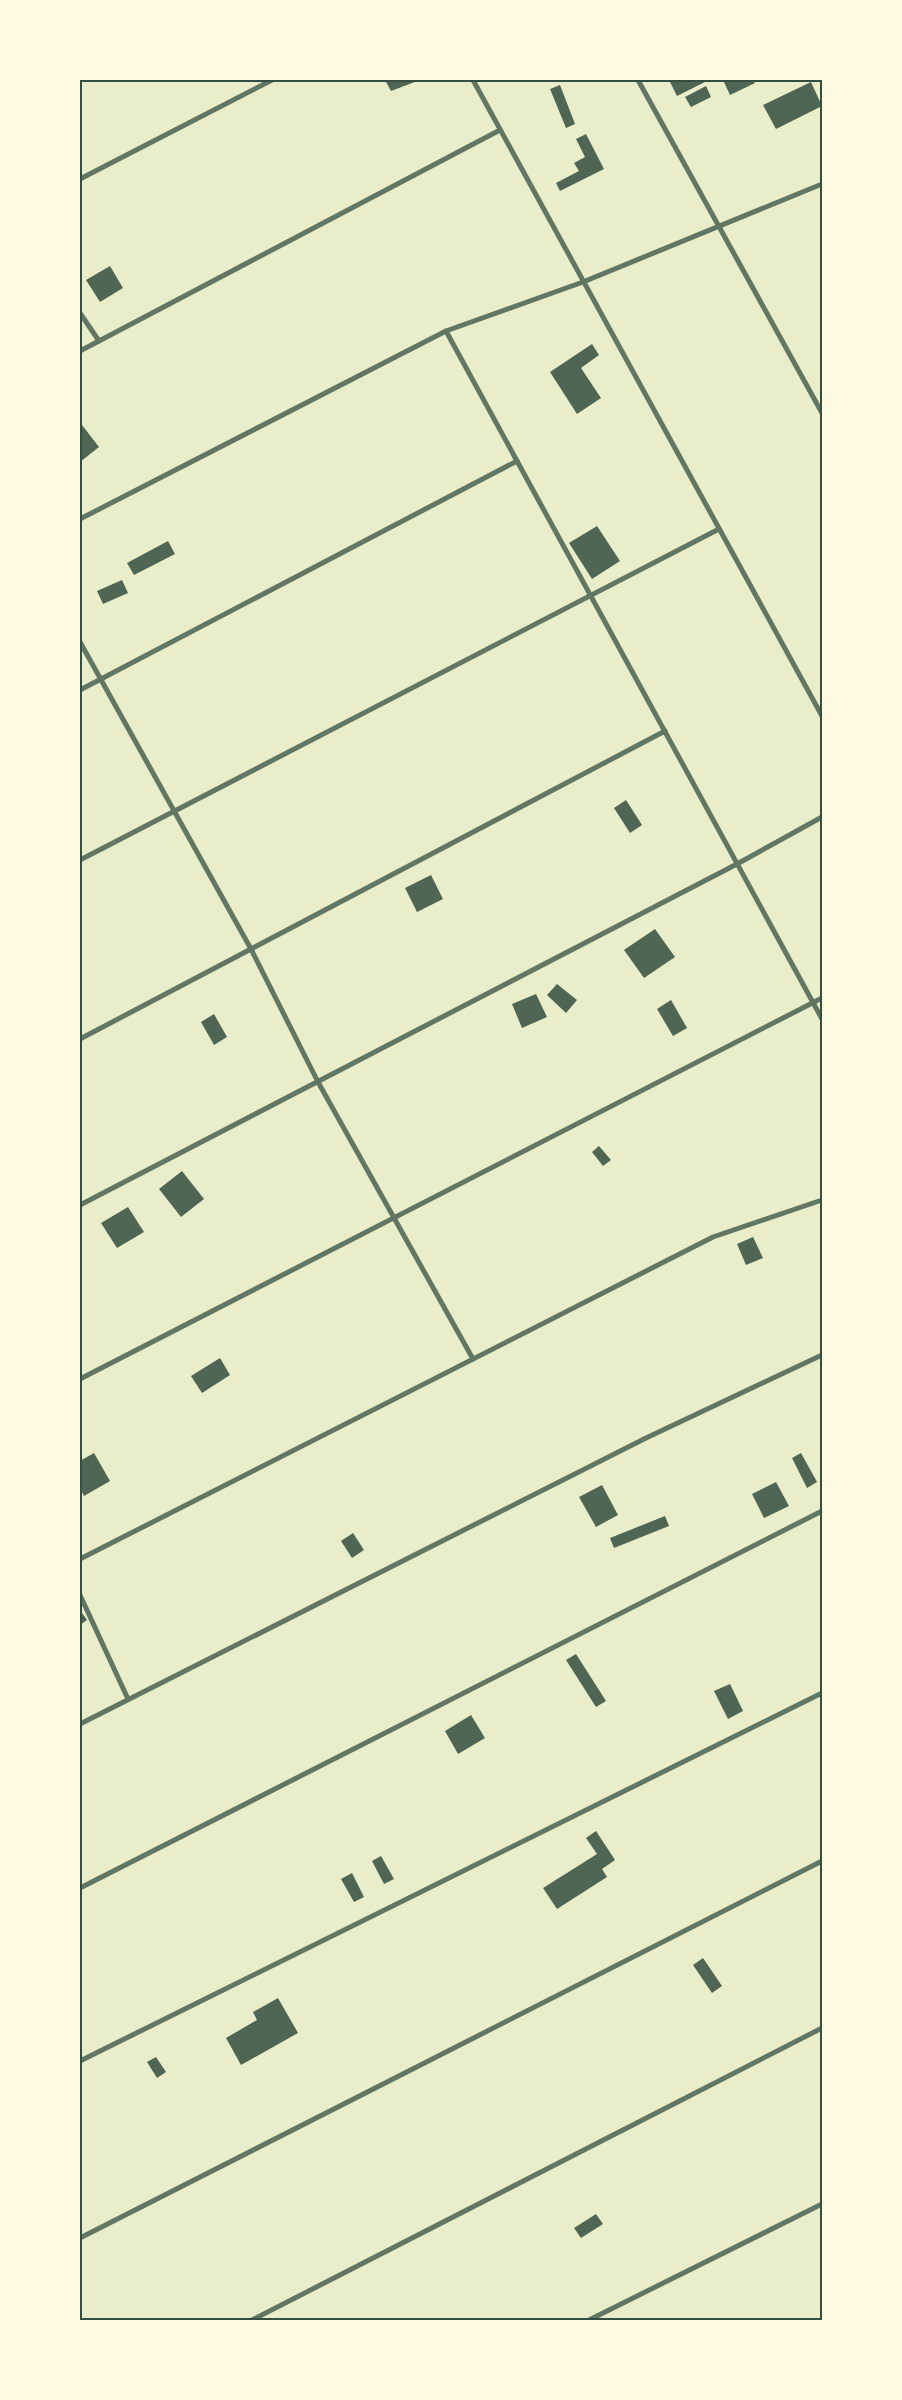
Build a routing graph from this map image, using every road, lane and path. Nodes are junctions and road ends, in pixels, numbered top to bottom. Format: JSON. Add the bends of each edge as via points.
{"nodes":[{"id":1,"x":272,"y":80,"type":"edge"},
{"id":2,"x":473,"y":80,"type":"edge"},
{"id":3,"x":638,"y":80,"type":"edge"},
{"id":4,"x":500,"y":130,"type":"junction"},
{"id":5,"x":80,"y":179,"type":"edge"},
{"id":6,"x":822,"y":184,"type":"edge"},
{"id":7,"x":720,"y":227,"type":"junction"},
{"id":8,"x":583,"y":282,"type":"junction"},
{"id":9,"x":80,"y":313,"type":"edge"},
{"id":10,"x":446,"y":331,"type":"junction"},
{"id":11,"x":99,"y":341,"type":"junction"},
{"id":12,"x":80,"y":351,"type":"edge"},
{"id":13,"x":822,"y":412,"type":"edge"},
{"id":14,"x":518,"y":461,"type":"junction"},
{"id":15,"x":80,"y":519,"type":"edge"},
{"id":16,"x":719,"y":529,"type":"junction"},
{"id":17,"x":591,"y":596,"type":"junction"},
{"id":18,"x":80,"y":642,"type":"edge"},
{"id":19,"x":101,"y":680,"type":"junction"},
{"id":20,"x":80,"y":690,"type":"edge"},
{"id":21,"x":822,"y":716,"type":"edge"},
{"id":22,"x":665,"y":731,"type":"junction"},
{"id":23,"x":174,"y":811,"type":"junction"},
{"id":24,"x":822,"y":817,"type":"edge"},
{"id":25,"x":80,"y":860,"type":"edge"},
{"id":26,"x":737,"y":864,"type":"junction"},
{"id":27,"x":252,"y":948,"type":"junction"},
{"id":28,"x":822,"y":998,"type":"edge"},
{"id":29,"x":813,"y":1003,"type":"junction"},
{"id":30,"x":822,"y":1019,"type":"edge"},
{"id":31,"x":80,"y":1039,"type":"edge"},
{"id":32,"x":318,"y":1082,"type":"junction"},
{"id":33,"x":822,"y":1200,"type":"edge"},
{"id":34,"x":80,"y":1205,"type":"edge"},
{"id":35,"x":395,"y":1218,"type":"junction"},
{"id":36,"x":822,"y":1355,"type":"edge"},
{"id":37,"x":474,"y":1359,"type":"junction"},
{"id":38,"x":80,"y":1378,"type":"edge"},
{"id":39,"x":822,"y":1511,"type":"edge"},
{"id":40,"x":80,"y":1559,"type":"edge"},
{"id":41,"x":80,"y":1595,"type":"edge"},
{"id":42,"x":822,"y":1693,"type":"edge"},
{"id":43,"x":128,"y":1699,"type":"junction"},
{"id":44,"x":80,"y":1724,"type":"edge"},
{"id":45,"x":822,"y":1861,"type":"edge"},
{"id":46,"x":80,"y":1888,"type":"edge"},
{"id":47,"x":822,"y":2028,"type":"edge"},
{"id":48,"x":80,"y":2061,"type":"edge"},
{"id":49,"x":822,"y":2204,"type":"edge"},
{"id":50,"x":80,"y":2238,"type":"edge"},
{"id":51,"x":252,"y":2320,"type":"edge"},
{"id":52,"x":589,"y":2320,"type":"edge"}],
"edges":[{"from":1,"to":5,"type":"street"},
{"from":2,"to":4,"type":"street"},
{"from":3,"to":7,"type":"street"},
{"from":4,"to":8,"type":"street"},
{"from":4,"to":11,"type":"street"},
{"from":6,"to":7,"type":"street"},
{"from":7,"to":8,"type":"street"},
{"from":7,"to":13,"type":"street"},
{"from":8,"to":10,"type":"street"},
{"from":8,"to":16,"type":"street"},
{"from":9,"to":11,"type":"street"},
{"from":10,"to":14,"type":"street"},
{"from":10,"to":15,"type":"street"},
{"from":11,"to":12,"type":"street"},
{"from":14,"to":17,"type":"street"},
{"from":14,"to":19,"type":"street"},
{"from":16,"to":17,"type":"street"},
{"from":16,"to":21,"type":"street"},
{"from":17,"to":22,"type":"street"},
{"from":17,"to":23,"type":"street"},
{"from":18,"to":19,"type":"street"},
{"from":19,"to":20,"type":"street"},
{"from":19,"to":23,"type":"street"},
{"from":22,"to":26,"type":"street"},
{"from":22,"to":27,"type":"street"},
{"from":23,"to":25,"type":"street"},
{"from":23,"to":27,"type":"street"},
{"from":24,"to":26,"type":"street"},
{"from":26,"to":29,"type":"street"},
{"from":26,"to":32,"type":"street"},
{"from":27,"to":31,"type":"street"},
{"from":27,"to":32,"type":"street"},
{"from":28,"to":29,"type":"street"},
{"from":29,"to":30,"type":"street"},
{"from":29,"to":35,"type":"street"},
{"from":32,"to":34,"type":"street"},
{"from":32,"to":35,"type":"street"},
{"from":33,"to":37,"type":"street","via":[[713,1237]]},
{"from":35,"to":37,"type":"street"},
{"from":35,"to":38,"type":"street"},
{"from":36,"to":43,"type":"street","via":[[646,1438]]},
{"from":37,"to":40,"type":"street"},
{"from":39,"to":46,"type":"street"},
{"from":41,"to":43,"type":"street"},
{"from":42,"to":48,"type":"street"},
{"from":43,"to":44,"type":"street"},
{"from":45,"to":50,"type":"street"},
{"from":47,"to":51,"type":"street"},
{"from":49,"to":52,"type":"street"}]}
